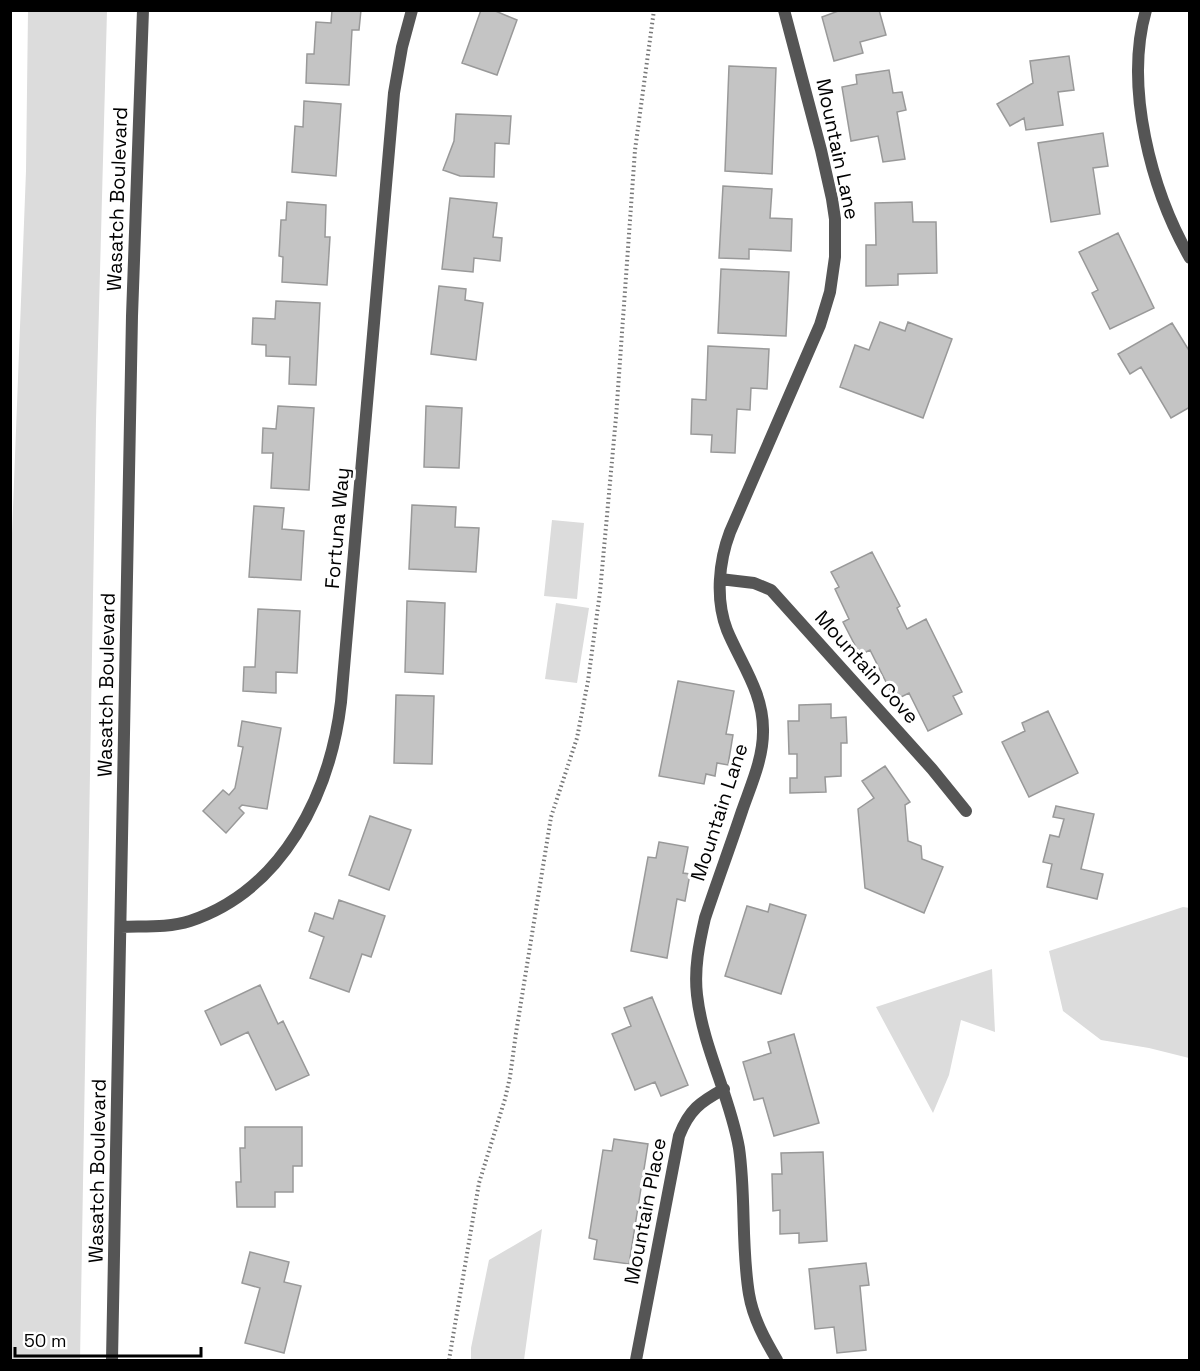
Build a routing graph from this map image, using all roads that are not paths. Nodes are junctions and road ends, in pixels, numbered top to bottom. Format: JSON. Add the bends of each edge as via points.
{"nodes":[{"id":1,"x":143,"y":10,"type":"edge"},
{"id":2,"x":412,"y":10,"type":"edge"},
{"id":3,"x":784,"y":10,"type":"edge"},
{"id":4,"x":1146,"y":10,"type":"edge"},
{"id":5,"x":1190,"y":258,"type":"edge"},
{"id":6,"x":720,"y":579,"type":"junction"},
{"id":7,"x":966,"y":811,"type":"dead end"},
{"id":8,"x":121,"y":927,"type":"junction"},
{"id":9,"x":724,"y":1089,"type":"junction"},
{"id":10,"x":112,"y":1360,"type":"edge"},
{"id":11,"x":636,"y":1360,"type":"edge"},
{"id":12,"x":777,"y":1360,"type":"edge"}],
"edges":[{"from":1,"to":8,"type":"street","name":"Wasatch Boulevard","via":[[132,316]]},
{"from":2,"to":8,"type":"street","name":"Fortuna Way","via":[[394,93],[341,702],[328,767],[298,832],[273,866],[243,893],[189,921]]},
{"from":3,"to":6,"type":"street","name":"Mountain Lane","via":[[832,199],[834,266],[826,309],[730,532]]},
{"from":4,"to":5,"type":"street","via":[[1138,62],[1143,124],[1161,194]]},
{"from":6,"to":7,"type":"street","name":"Mountain Cove","via":[[754,583],[771,590]]},
{"from":6,"to":9,"type":"street","name":"Mountain Lane","via":[[723,616],[760,701],[764,733],[757,769],[705,918],[697,958],[699,1011]]},
{"from":8,"to":10,"type":"street","name":"Wasatch Boulevard"},
{"from":9,"to":11,"type":"street","name":"Mountain Place","via":[[697,1106],[679,1136]]},
{"from":9,"to":12,"type":"street","name":"Mountain Lane","via":[[739,1151],[749,1295],[759,1326]]}]}
